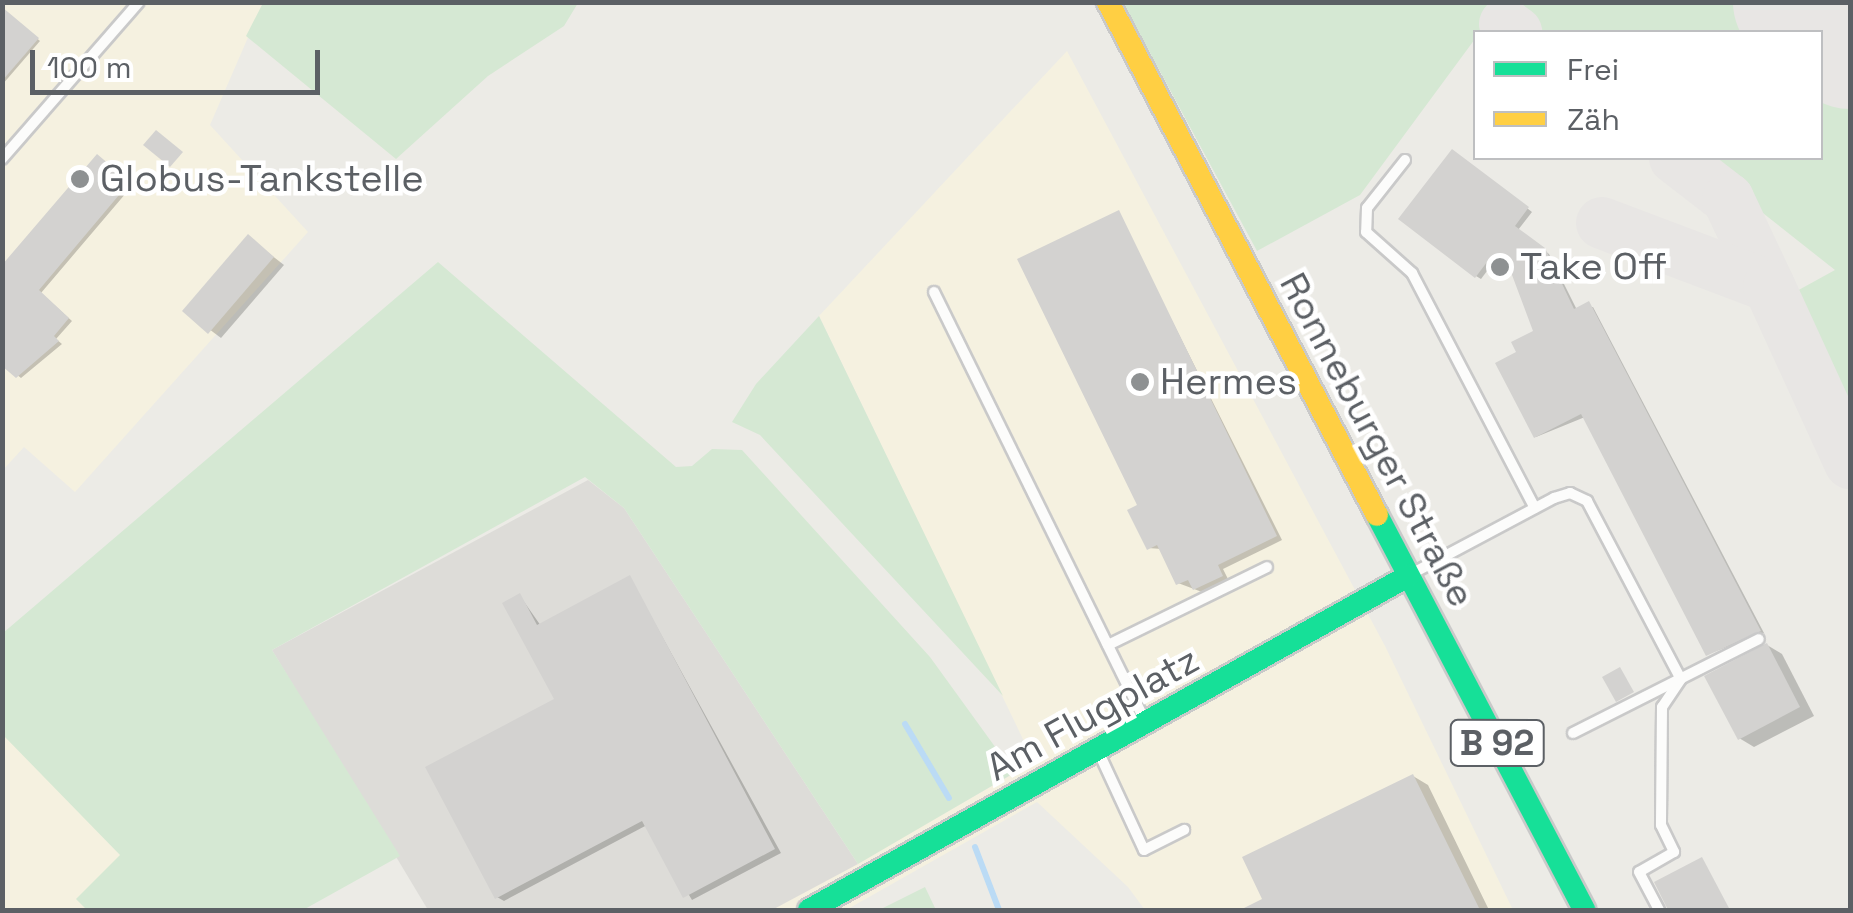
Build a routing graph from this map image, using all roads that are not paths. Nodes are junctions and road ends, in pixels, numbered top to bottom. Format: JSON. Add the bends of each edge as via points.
{"nodes":[{"id":1,"x":139,"y":2,"type":"edge"},
{"id":2,"x":1108,"y":2,"type":"edge"},
{"id":3,"x":2,"y":159,"type":"edge"},
{"id":4,"x":1405,"y":160,"type":"dead end"},
{"id":5,"x":934,"y":292,"type":"dead end"},
{"id":6,"x":1535,"y":508,"type":"junction"},
{"id":7,"x":1266,"y":566,"type":"dead end"},
{"id":8,"x":1408,"y":576,"type":"junction"},
{"id":9,"x":1759,"y":639,"type":"dead end"},
{"id":10,"x":1108,"y":645,"type":"junction"},
{"id":11,"x":1681,"y":678,"type":"junction"},
{"id":12,"x":1147,"y":724,"type":"junction"},
{"id":13,"x":1574,"y":733,"type":"dead end"},
{"id":14,"x":1098,"y":752,"type":"junction"},
{"id":15,"x":1184,"y":830,"type":"dead end"},
{"id":16,"x":809,"y":910,"type":"edge"},
{"id":17,"x":1584,"y":910,"type":"edge"},
{"id":18,"x":1659,"y":910,"type":"edge"}],
"edges":[{"from":1,"to":3,"type":"lane"},
{"from":2,"to":8,"type":"main road","name":"Ronneburger Straße","number":"B 92"},
{"from":4,"to":6,"type":"lane","via":[[1367,208],[1366,232],[1412,273]]},
{"from":5,"to":10,"type":"lane"},
{"from":6,"to":8,"type":"lane"},
{"from":6,"to":11,"type":"lane","via":[[1570,494],[1587,501]]},
{"from":7,"to":10,"type":"lane"},
{"from":8,"to":12,"type":"main road","name":"Am Flugplatz"},
{"from":8,"to":17,"type":"main road","name":"Ronneburger Straße","number":"B 92"},
{"from":9,"to":11,"type":"lane"},
{"from":10,"to":12,"type":"lane"},
{"from":11,"to":13,"type":"lane"},
{"from":11,"to":18,"type":"lane","via":[[1662,707],[1662,824],[1674,852],[1639,872]]},
{"from":12,"to":14,"type":"main road","name":"Am Flugplatz"},
{"from":14,"to":15,"type":"lane","via":[[1144,850]]},
{"from":14,"to":16,"type":"main road","name":"Am Flugplatz"}]}
